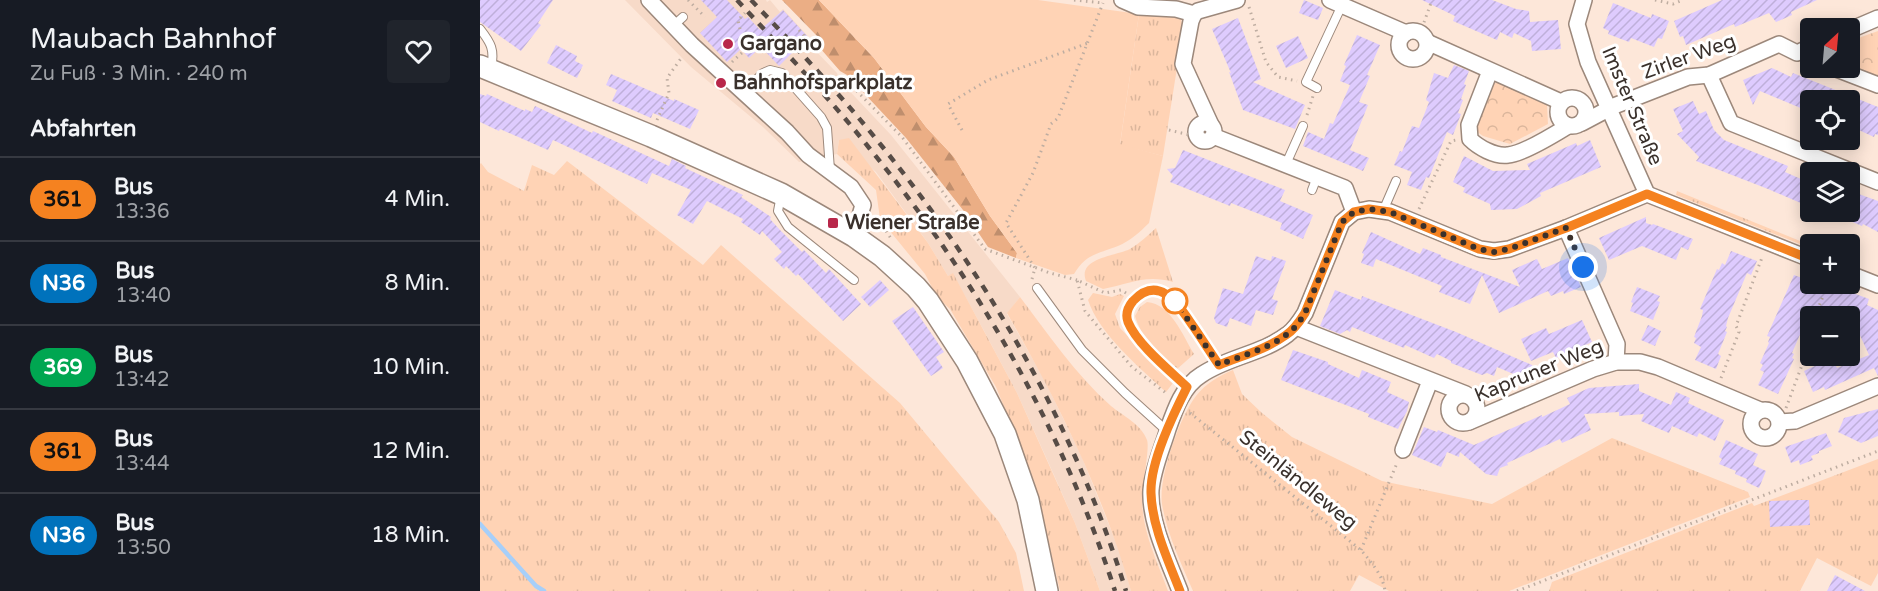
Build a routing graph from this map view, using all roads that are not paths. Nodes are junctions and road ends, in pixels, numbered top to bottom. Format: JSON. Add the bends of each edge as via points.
{"nodes":[{"id":1,"x":1237,"y":0,"type":"edge"},
{"id":2,"x":1584,"y":0,"type":"edge"},
{"id":3,"x":1116,"y":2,"type":"edge"},
{"id":4,"x":1336,"y":2,"type":"edge"},
{"id":5,"x":656,"y":3,"type":"edge"},
{"id":6,"x":1194,"y":14,"type":"junction"},
{"id":7,"x":1878,"y":18,"type":"edge"},
{"id":8,"x":1860,"y":26,"type":"edge"},
{"id":9,"x":480,"y":29,"type":"edge"},
{"id":10,"x":1406,"y":33,"type":"junction"},
{"id":11,"x":1424,"y":35,"type":"junction"},
{"id":12,"x":1800,"y":51,"type":"edge"},
{"id":13,"x":485,"y":68,"type":"edge"},
{"id":14,"x":1490,"y":71,"type":"junction"},
{"id":15,"x":1709,"y":75,"type":"junction"},
{"id":16,"x":1860,"y":78,"type":"edge"},
{"id":17,"x":1878,"y":85,"type":"edge"},
{"id":18,"x":1317,"y":88,"type":"road end"},
{"id":19,"x":744,"y":92,"type":"junction"},
{"id":20,"x":1561,"y":102,"type":"junction"},
{"id":21,"x":1608,"y":109,"type":"junction"},
{"id":22,"x":1575,"y":124,"type":"junction"},
{"id":23,"x":1303,"y":126,"type":"road end"},
{"id":24,"x":1286,"y":164,"type":"junction"},
{"id":25,"x":830,"y":171,"type":"junction"},
{"id":26,"x":1396,"y":181,"type":"dead end"},
{"id":27,"x":1878,"y":182,"type":"edge"},
{"id":28,"x":781,"y":194,"type":"junction"},
{"id":29,"x":1647,"y":194,"type":"junction"},
{"id":30,"x":1383,"y":211,"type":"junction"},
{"id":31,"x":1354,"y":212,"type":"junction"},
{"id":32,"x":1566,"y":228,"type":"junction"},
{"id":33,"x":854,"y":236,"type":"junction"},
{"id":34,"x":1800,"y":255,"type":"edge"},
{"id":35,"x":1860,"y":278,"type":"edge"},
{"id":36,"x":854,"y":280,"type":"dead end"},
{"id":37,"x":1878,"y":285,"type":"edge"},
{"id":38,"x":1037,"y":288,"type":"dead end"},
{"id":39,"x":1296,"y":327,"type":"junction"},
{"id":40,"x":1616,"y":362,"type":"junction"},
{"id":41,"x":1219,"y":365,"type":"junction"},
{"id":42,"x":1430,"y":381,"type":"junction"},
{"id":43,"x":1878,"y":386,"type":"edge"},
{"id":44,"x":1187,"y":387,"type":"junction"},
{"id":45,"x":1466,"y":394,"type":"junction"},
{"id":46,"x":1760,"y":410,"type":"junction"},
{"id":47,"x":1469,"y":422,"type":"junction"},
{"id":48,"x":1780,"y":422,"type":"junction"},
{"id":49,"x":1168,"y":432,"type":"junction"},
{"id":50,"x":1403,"y":450,"type":"road end"},
{"id":51,"x":1047,"y":591,"type":"edge"},
{"id":52,"x":1180,"y":591,"type":"edge"}],
"edges":[{"from":1,"to":6,"type":"street"},
{"from":2,"to":21,"type":"street","name":"Imster Straße","via":[[1577,24]]},
{"from":3,"to":6,"type":"street"},
{"from":4,"to":10,"type":"street"},
{"from":4,"to":18,"type":"lane","via":[[1306,82]]},
{"from":5,"to":19,"type":"street","via":[[678,21],[692,45]]},
{"from":6,"to":24,"type":"street","via":[[1183,64],[1208,133]]},
{"from":7,"to":8,"type":"street"},
{"from":9,"to":13,"type":"lane","via":[[494,54]]},
{"from":10,"to":11,"type":"street"},
{"from":10,"to":11,"type":"street","via":[[1399,39],[1399,49],[1414,60],[1423,56],[1427,48]]},
{"from":11,"to":14,"type":"street"},
{"from":12,"to":15,"type":"street","name":"Zirler Weg","via":[[1779,44]]},
{"from":13,"to":28,"type":"street"},
{"from":14,"to":20,"type":"street"},
{"from":14,"to":22,"type":"street","name":"Zirler Weg","via":[[1469,125],[1470,139],[1478,147],[1509,155]]},
{"from":15,"to":21,"type":"street","name":"Zirler Weg","via":[[1688,77]]},
{"from":15,"to":27,"type":"street","via":[[1731,123]]},
{"from":16,"to":17,"type":"street"},
{"from":19,"to":25,"type":"street","via":[[808,155]]},
{"from":19,"to":25,"type":"lane","via":[[763,73],[782,73],[828,128]]},
{"from":20,"to":22,"type":"street","via":[[1558,116],[1563,124]]},
{"from":20,"to":22,"type":"street","via":[[1574,98],[1582,102],[1586,115]]},
{"from":21,"to":22,"type":"street","name":"Zirler Weg"},
{"from":21,"to":29,"type":"street","name":"Imster Straße"},
{"from":23,"to":24,"type":"lane"},
{"from":24,"to":31,"type":"street","via":[[1315,183],[1345,188]]},
{"from":25,"to":33,"type":"street","via":[[851,187],[863,205]]},
{"from":26,"to":30,"type":"lane"},
{"from":28,"to":33,"type":"street"},
{"from":28,"to":36,"type":"lane","via":[[778,211],[788,227]]},
{"from":29,"to":32,"type":"street"},
{"from":29,"to":34,"type":"street"},
{"from":30,"to":31,"type":"street"},
{"from":30,"to":32,"type":"street","via":[[1494,252]]},
{"from":31,"to":39,"type":"street","via":[[1342,222]]},
{"from":32,"to":40,"type":"street","via":[[1617,344]]},
{"from":33,"to":51,"type":"street","via":[[922,294],[967,361],[1005,434],[1021,477]]},
{"from":35,"to":37,"type":"street"},
{"from":38,"to":49,"type":"lane","via":[[1082,350]]},
{"from":39,"to":41,"type":"street","via":[[1249,357]]},
{"from":39,"to":42,"type":"street","name":"Kapruner Weg"},
{"from":40,"to":46,"type":"street","name":"Kapruner Weg","via":[[1658,367]]},
{"from":40,"to":47,"type":"street","name":"Kapruner Weg"},
{"from":41,"to":44,"type":"street"},
{"from":41,"to":44,"type":"lane","via":[[1175,302],[1165,293],[1143,293],[1128,308],[1126,319],[1135,335]]},
{"from":42,"to":45,"type":"street","name":"Kapruner Weg"},
{"from":42,"to":50,"type":"street"},
{"from":43,"to":48,"type":"street","via":[[1795,421]]},
{"from":44,"to":49,"type":"street"},
{"from":45,"to":47,"type":"street","via":[[1477,407],[1476,416]]},
{"from":45,"to":47,"type":"street","via":[[1453,399],[1449,412],[1459,423]]},
{"from":46,"to":48,"type":"street","via":[[1772,411]]},
{"from":46,"to":48,"type":"street","via":[[1750,423],[1756,435],[1771,437]]},
{"from":49,"to":52,"type":"street","via":[[1151,492],[1155,522]]}]}
